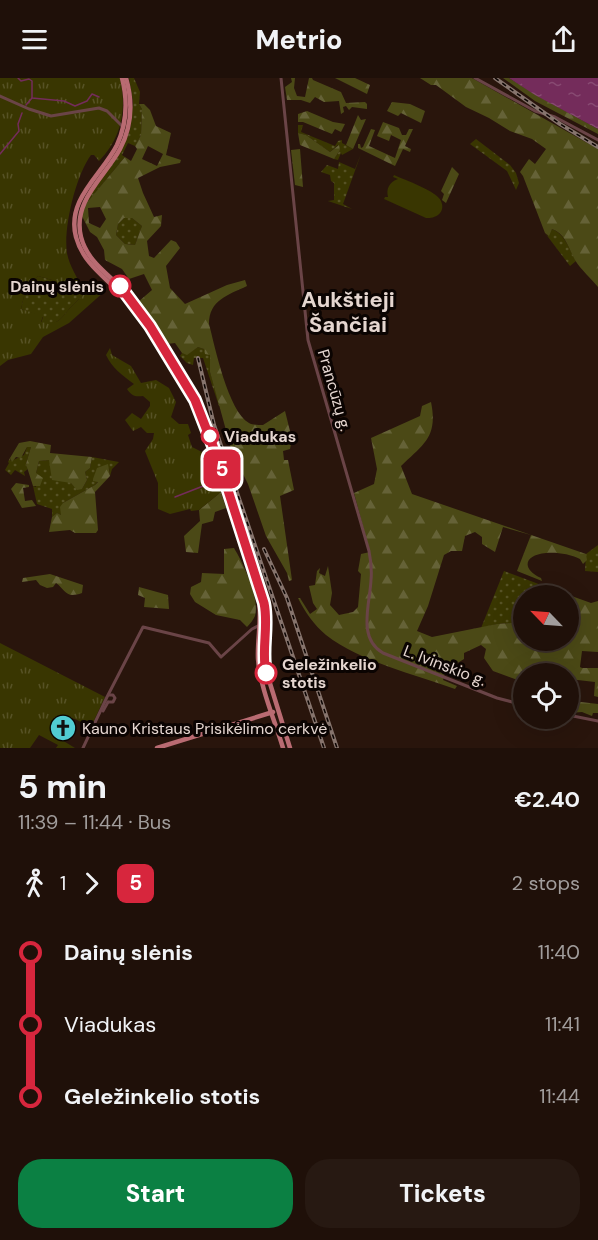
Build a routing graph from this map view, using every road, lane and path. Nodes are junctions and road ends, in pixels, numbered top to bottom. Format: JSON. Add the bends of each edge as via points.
{"nodes":[{"id":1,"x":122,"y":78,"type":"edge"},
{"id":2,"x":126,"y":78,"type":"edge"},
{"id":3,"x":281,"y":78,"type":"edge"},
{"id":4,"x":475,"y":78,"type":"edge"},
{"id":5,"x":0,"y":96,"type":"edge"},
{"id":6,"x":126,"y":114,"type":"junction"},
{"id":7,"x":115,"y":120,"type":"junction"},
{"id":8,"x":126,"y":128,"type":"junction"},
{"id":9,"x":120,"y":136,"type":"junction"},
{"id":10,"x":598,"y":140,"type":"edge"},
{"id":11,"x":104,"y":275,"type":"junction"},
{"id":12,"x":263,"y":625,"type":"junction"},
{"id":13,"x":259,"y":632,"type":"junction"},
{"id":14,"x":249,"y":633,"type":"junction"},
{"id":15,"x":367,"y":633,"type":"joint"},
{"id":16,"x":272,"y":701,"type":"junction"},
{"id":17,"x":513,"y":702,"type":"edge"},
{"id":18,"x":275,"y":711,"type":"junction"},
{"id":19,"x":579,"y":717,"type":"edge"},
{"id":20,"x":598,"y":721,"type":"edge"},
{"id":21,"x":83,"y":748,"type":"edge"},
{"id":22,"x":157,"y":748,"type":"edge"},
{"id":23,"x":284,"y":748,"type":"edge"},
{"id":24,"x":290,"y":748,"type":"edge"}],
"edges":[{"from":1,"to":6,"type":"main road"},
{"from":2,"to":8,"type":"main road","via":[[131,104]]},
{"from":3,"to":15,"type":"street","name":"Prancūzų g.","via":[[308,340],[371,562]]},
{"from":4,"to":10,"type":"street"},
{"from":5,"to":7,"type":"street","via":[[47,116],[95,107],[104,109]]},
{"from":6,"to":7,"type":"street"},
{"from":6,"to":8,"type":"main road"},
{"from":7,"to":8,"type":"street"},
{"from":7,"to":9,"type":"street"},
{"from":8,"to":9,"type":"main road"},
{"from":8,"to":11,"type":"main road","via":[[117,153],[85,199],[81,214],[83,241]]},
{"from":9,"to":11,"type":"main road","via":[[82,195],[75,216],[78,244],[88,262]]},
{"from":11,"to":12,"type":"main road","via":[[137,314],[193,405],[258,594]]},
{"from":12,"to":13,"type":"main road"},
{"from":12,"to":14,"type":"street"},
{"from":12,"to":16,"type":"main road"},
{"from":13,"to":14,"type":"street"},
{"from":13,"to":16,"type":"main road","via":[[259,660]]},
{"from":14,"to":21,"type":"street","via":[[221,657],[209,643],[143,627]]},
{"from":15,"to":17,"type":"street","name":"L. Ivinskio g.","via":[[383,653]]},
{"from":16,"to":18,"type":"main road"},
{"from":18,"to":22,"type":"main road"},
{"from":18,"to":23,"type":"main road"},
{"from":18,"to":24,"type":"main road"},
{"from":19,"to":20,"type":"street"}]}
